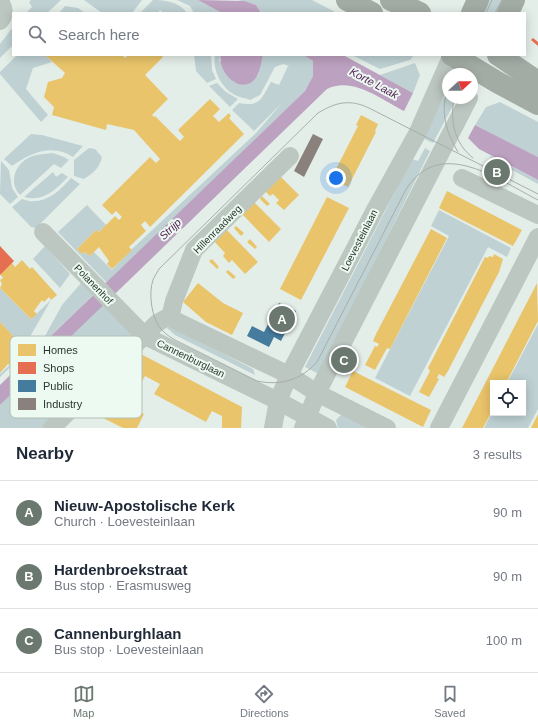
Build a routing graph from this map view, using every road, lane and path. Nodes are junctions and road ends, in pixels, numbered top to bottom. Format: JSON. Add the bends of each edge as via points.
{"nodes":[{"id":1,"x":347,"y":0,"type":"edge"},
{"id":2,"x":391,"y":0,"type":"edge"},
{"id":3,"x":478,"y":0,"type":"edge"},
{"id":4,"x":514,"y":0,"type":"edge"},
{"id":5,"x":0,"y":1,"type":"edge"},
{"id":6,"x":370,"y":12,"type":"edge"},
{"id":7,"x":418,"y":12,"type":"edge"},
{"id":8,"x":472,"y":12,"type":"edge"},
{"id":9,"x":508,"y":12,"type":"edge"},
{"id":10,"x":0,"y":21,"type":"edge"},
{"id":11,"x":452,"y":56,"type":"edge"},
{"id":12,"x":454,"y":56,"type":"edge"},
{"id":13,"x":499,"y":56,"type":"edge"},
{"id":14,"x":481,"y":73,"type":"edge"},
{"id":15,"x":538,"y":82,"type":"edge"},
{"id":16,"x":466,"y":104,"type":"edge"},
{"id":17,"x":538,"y":104,"type":"edge"},
{"id":18,"x":290,"y":156,"type":"dead end"},
{"id":19,"x":462,"y":178,"type":"dead end"},
{"id":20,"x":538,"y":215,"type":"edge"},
{"id":21,"x":43,"y":232,"type":"dead end"},
{"id":22,"x":538,"y":237,"type":"edge"},
{"id":23,"x":170,"y":318,"type":"junction"},
{"id":24,"x":145,"y":336,"type":"junction"},
{"id":25,"x":142,"y":339,"type":"edge"},
{"id":26,"x":265,"y":363,"type":"junction"},
{"id":27,"x":289,"y":375,"type":"junction"},
{"id":28,"x":253,"y":389,"type":"junction"},
{"id":29,"x":318,"y":393,"type":"junction"},
{"id":30,"x":278,"y":401,"type":"junction"},
{"id":31,"x":344,"y":405,"type":"junction"},
{"id":32,"x":62,"y":418,"type":"edge"},
{"id":33,"x":305,"y":422,"type":"edge"},
{"id":34,"x":52,"y":428,"type":"edge"},
{"id":35,"x":272,"y":428,"type":"edge"},
{"id":36,"x":328,"y":428,"type":"edge"},
{"id":37,"x":332,"y":428,"type":"edge"},
{"id":38,"x":387,"y":428,"type":"edge"},
{"id":39,"x":439,"y":428,"type":"edge"}],
"edges":[{"from":1,"to":6,"type":"main road"},
{"from":2,"to":7,"type":"main road"},
{"from":3,"to":8,"type":"main road"},
{"from":4,"to":9,"type":"main road"},
{"from":5,"to":10,"type":"street","via":[[4,10],[4,16]]},
{"from":11,"to":27,"type":"street","name":"Loevesteinlaan","via":[[418,132]]},
{"from":12,"to":14,"type":"main road"},
{"from":13,"to":15,"type":"main road"},
{"from":14,"to":17,"type":"main road"},
{"from":16,"to":29,"type":"street"},
{"from":18,"to":23,"type":"street","name":"Hillenraadweg","via":[[194,250]]},
{"from":19,"to":20,"type":"street"},
{"from":21,"to":24,"type":"street","name":"Polanenhof"},
{"from":22,"to":39,"type":"street"},
{"from":23,"to":24,"type":"street","name":"Cannenburglaan","via":[[162,320]]},
{"from":23,"to":26,"type":"street"},
{"from":24,"to":25,"type":"street"},
{"from":24,"to":28,"type":"street","name":"Cannenburglaan"},
{"from":26,"to":27,"type":"street"},
{"from":26,"to":28,"type":"street"},
{"from":27,"to":29,"type":"street"},
{"from":27,"to":30,"type":"street","name":"Loevesteinlaan"},
{"from":28,"to":30,"type":"street","name":"Cannenburglaan"},
{"from":29,"to":31,"type":"street"},
{"from":29,"to":33,"type":"street"},
{"from":30,"to":33,"type":"street","name":"Cannenburglaan"},
{"from":30,"to":35,"type":"street","name":"Loevesteinlaan"},
{"from":31,"to":37,"type":"street","via":[[332,422]]},
{"from":31,"to":38,"type":"street"},
{"from":32,"to":34,"type":"street"},
{"from":33,"to":36,"type":"street","name":"Cannenburglaan"}]}
